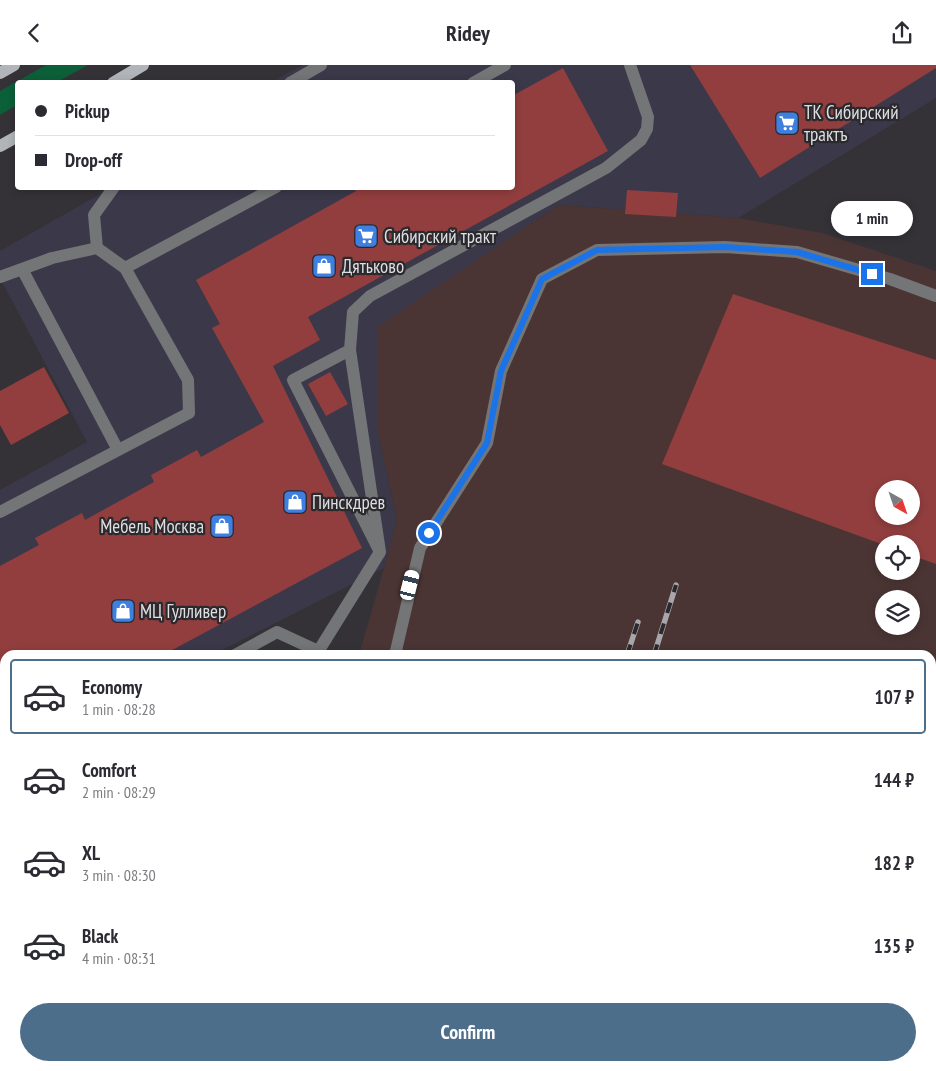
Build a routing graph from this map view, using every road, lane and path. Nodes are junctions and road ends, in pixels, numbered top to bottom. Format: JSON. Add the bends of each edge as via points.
{"nodes":[{"id":1,"x":14,"y":65,"type":"edge"},
{"id":2,"x":143,"y":65,"type":"edge"},
{"id":3,"x":322,"y":65,"type":"edge"},
{"id":4,"x":505,"y":65,"type":"edge"},
{"id":5,"x":630,"y":65,"type":"edge"},
{"id":6,"x":0,"y":73,"type":"edge"},
{"id":7,"x":118,"y":80,"type":"edge"},
{"id":8,"x":295,"y":80,"type":"edge"},
{"id":9,"x":478,"y":80,"type":"edge"},
{"id":10,"x":15,"y":138,"type":"edge"},
{"id":11,"x":0,"y":146,"type":"edge"},
{"id":12,"x":112,"y":190,"type":"edge"},
{"id":13,"x":270,"y":190,"type":"edge"},
{"id":14,"x":97,"y":248,"type":"junction"},
{"id":15,"x":125,"y":268,"type":"junction"},
{"id":16,"x":22,"y":269,"type":"junction"},
{"id":17,"x":0,"y":277,"type":"edge"},
{"id":18,"x":936,"y":296,"type":"edge"},
{"id":19,"x":350,"y":350,"type":"junction"},
{"id":20,"x":118,"y":450,"type":"junction"},
{"id":21,"x":0,"y":512,"type":"edge"},
{"id":22,"x":380,"y":552,"type":"junction"},
{"id":23,"x":244,"y":650,"type":"edge"},
{"id":24,"x":311,"y":650,"type":"edge"},
{"id":25,"x":319,"y":650,"type":"edge"},
{"id":26,"x":396,"y":650,"type":"edge"}],
"edges":[{"from":1,"to":6,"type":"main road"},
{"from":2,"to":7,"type":"main road"},
{"from":3,"to":8,"type":"lane"},
{"from":4,"to":9,"type":"lane"},
{"from":5,"to":19,"type":"lane","via":[[648,117],[647,129],[641,140],[606,168],[370,296],[353,313]]},
{"from":10,"to":11,"type":"main road"},
{"from":12,"to":14,"type":"lane","via":[[94,215]]},
{"from":13,"to":15,"type":"lane"},
{"from":14,"to":15,"type":"lane"},
{"from":14,"to":16,"type":"lane","via":[[52,258]]},
{"from":15,"to":20,"type":"lane","via":[[188,380],[189,413]]},
{"from":16,"to":17,"type":"lane"},
{"from":16,"to":20,"type":"lane"},
{"from":18,"to":26,"type":"lane","via":[[797,252],[725,247],[597,250],[542,279],[501,371],[487,443],[420,548]]},
{"from":19,"to":22,"type":"lane"},
{"from":19,"to":22,"type":"lane","via":[[293,381]]},
{"from":20,"to":21,"type":"lane"},
{"from":22,"to":25,"type":"lane"},
{"from":23,"to":24,"type":"lane","via":[[277,632]]}]}
